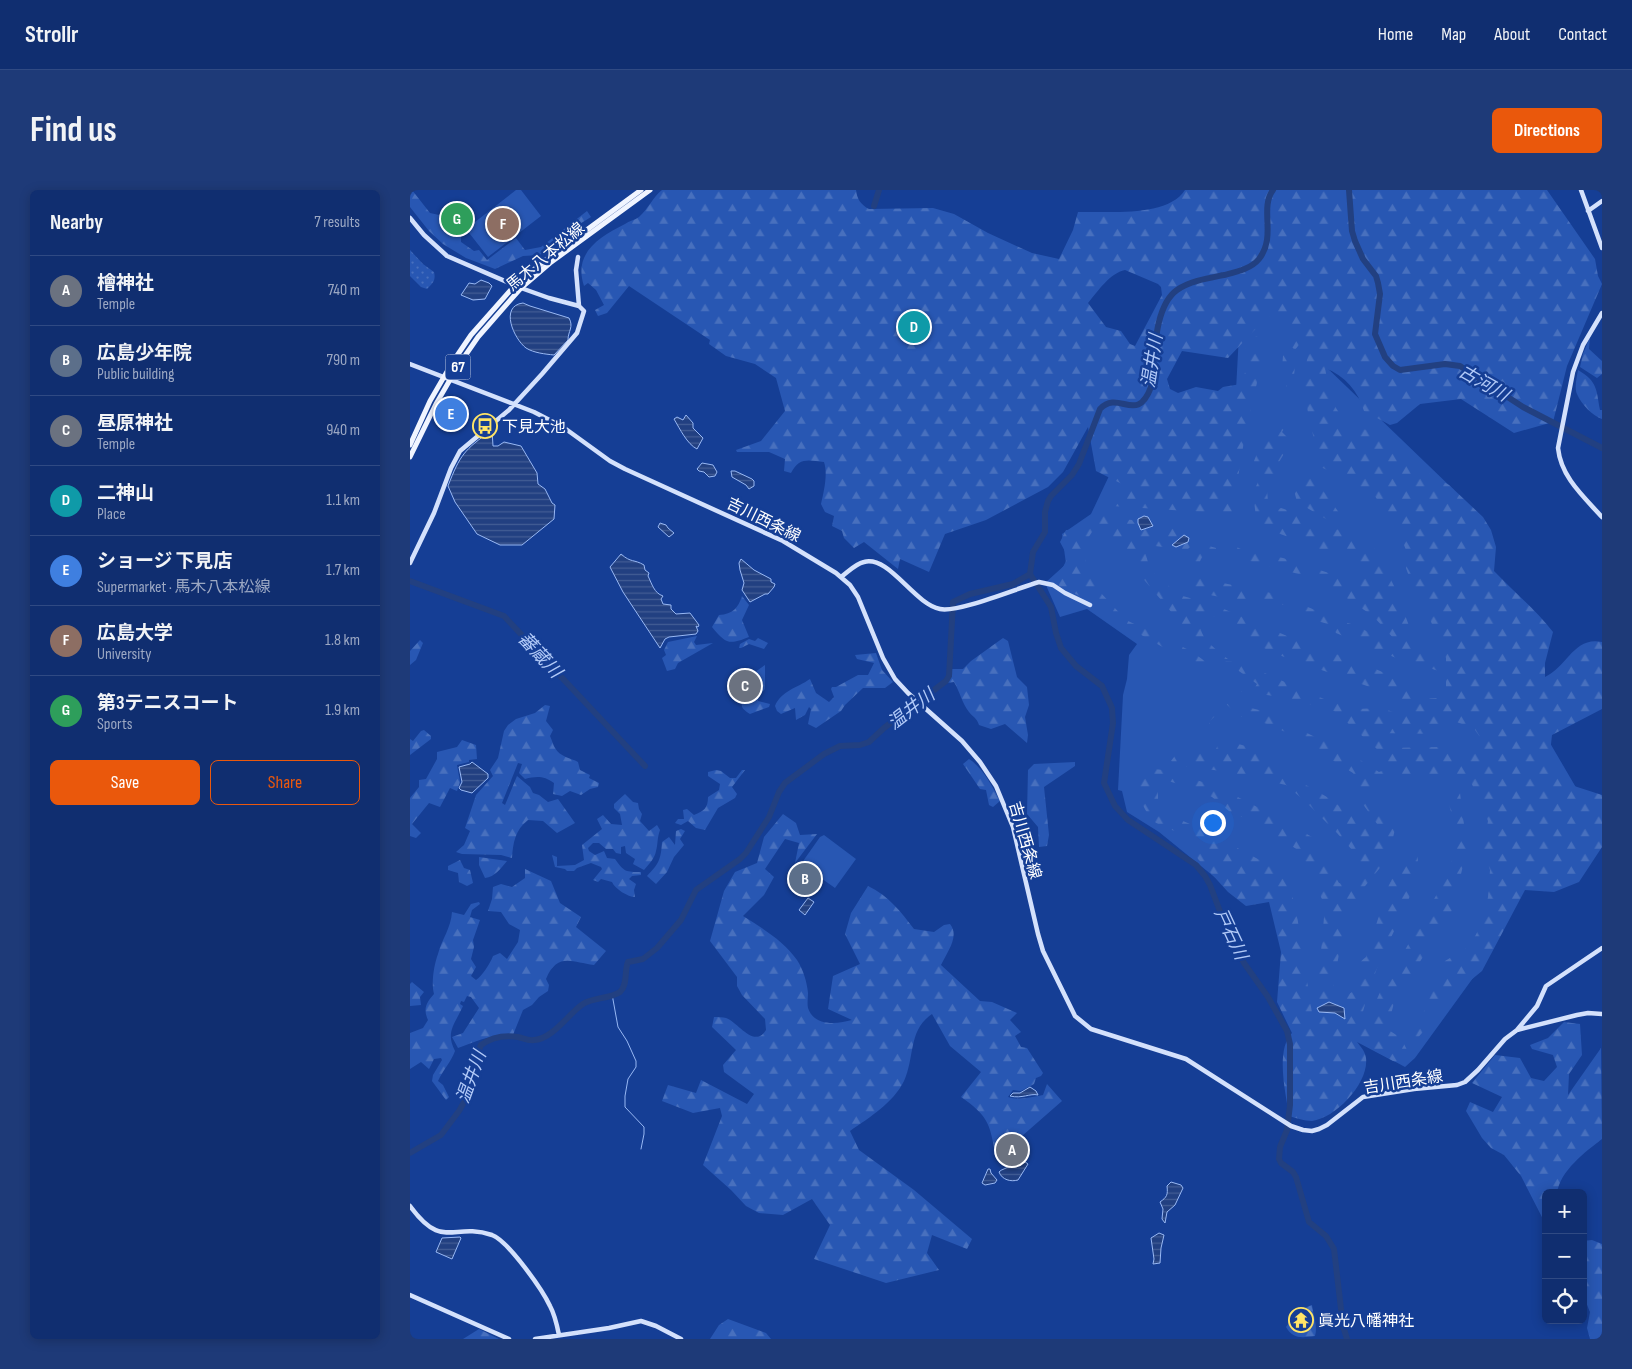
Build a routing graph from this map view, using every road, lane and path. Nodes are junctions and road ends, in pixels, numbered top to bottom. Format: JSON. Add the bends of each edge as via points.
{"nodes":[{"id":1,"x":641,"y":190,"type":"edge"},
{"id":2,"x":650,"y":190,"type":"edge"},
{"id":3,"x":1581,"y":190,"type":"edge"},
{"id":4,"x":1602,"y":201,"type":"edge"},
{"id":5,"x":1588,"y":211,"type":"junction"},
{"id":6,"x":410,"y":218,"type":"edge"},
{"id":7,"x":1602,"y":248,"type":"edge"},
{"id":8,"x":578,"y":257,"type":"dead end"},
{"id":9,"x":516,"y":285,"type":"junction"},
{"id":10,"x":522,"y":288,"type":"junction"},
{"id":11,"x":579,"y":306,"type":"junction"},
{"id":12,"x":1602,"y":313,"type":"edge"},
{"id":13,"x":410,"y":364,"type":"edge"},
{"id":14,"x":444,"y":377,"type":"junction"},
{"id":15,"x":450,"y":379,"type":"junction"},
{"id":16,"x":514,"y":404,"type":"junction"},
{"id":17,"x":410,"y":445,"type":"edge"},
{"id":18,"x":410,"y":457,"type":"edge"},
{"id":19,"x":1602,"y":516,"type":"edge"},
{"id":20,"x":410,"y":563,"type":"edge"},
{"id":21,"x":841,"y":577,"type":"junction"},
{"id":22,"x":1090,"y":606,"type":"dead end"},
{"id":23,"x":1602,"y":948,"type":"edge"},
{"id":24,"x":1602,"y":1014,"type":"edge"},
{"id":25,"x":1517,"y":1030,"type":"junction"},
{"id":26,"x":410,"y":1206,"type":"edge"},
{"id":27,"x":410,"y":1295,"type":"edge"},
{"id":28,"x":559,"y":1335,"type":"junction"},
{"id":29,"x":509,"y":1339,"type":"edge"},
{"id":30,"x":535,"y":1339,"type":"edge"},
{"id":31,"x":681,"y":1339,"type":"edge"}],
"edges":[{"from":1,"to":9,"type":"main road","name":"馬木八本松線","number":"67"},
{"from":2,"to":10,"type":"main road","name":"馬木八本松線","number":"67"},
{"from":3,"to":5,"type":"main road"},
{"from":4,"to":5,"type":"main road"},
{"from":5,"to":7,"type":"main road"},
{"from":6,"to":9,"type":"main road","via":[[447,256]]},
{"from":8,"to":11,"type":"main road"},
{"from":9,"to":10,"type":"main road"},
{"from":9,"to":14,"type":"main road","name":"馬木八本松線","number":"67","via":[[471,335]]},
{"from":10,"to":11,"type":"main road"},
{"from":10,"to":15,"type":"main road","name":"馬木八本松線","number":"67","via":[[478,337]]},
{"from":11,"to":16,"type":"main road","via":[[584,311],[577,333]]},
{"from":12,"to":19,"type":"main road","via":[[1583,345],[1573,372],[1560,434],[1559,457],[1565,473]]},
{"from":13,"to":14,"type":"main road","name":"吉川西条線"},
{"from":14,"to":15,"type":"main road","name":"吉川西条線"},
{"from":14,"to":17,"type":"main road","name":"馬木八本松線","number":"67"},
{"from":15,"to":16,"type":"main road","name":"吉川西条線"},
{"from":15,"to":18,"type":"main road","name":"馬木八本松線","number":"67"},
{"from":16,"to":20,"type":"main road","via":[[460,451]]},
{"from":16,"to":21,"type":"main road","name":"吉川西条線","via":[[563,427],[625,469],[783,541]]},
{"from":21,"to":22,"type":"main road","via":[[864,562],[878,563],[923,602],[940,609],[955,608],[1040,582],[1053,585]]},
{"from":21,"to":25,"type":"main road","name":"吉川西条線","via":[[858,597],[895,679],[962,741],[996,786],[1013,827],[1044,951],[1075,1016],[1091,1029],[1186,1059],[1291,1126],[1312,1131],[1327,1125],[1363,1097],[1465,1082]]},
{"from":23,"to":25,"type":"main road","via":[[1546,986],[1538,1006]]},
{"from":24,"to":25,"type":"main road","name":"吉川西条線","via":[[1577,1015]]},
{"from":26,"to":28,"type":"main road","via":[[419,1219],[435,1231],[492,1235],[501,1240],[548,1301]]},
{"from":27,"to":29,"type":"main road"},
{"from":28,"to":30,"type":"main road"},
{"from":28,"to":31,"type":"main road","via":[[641,1321]]}]}
